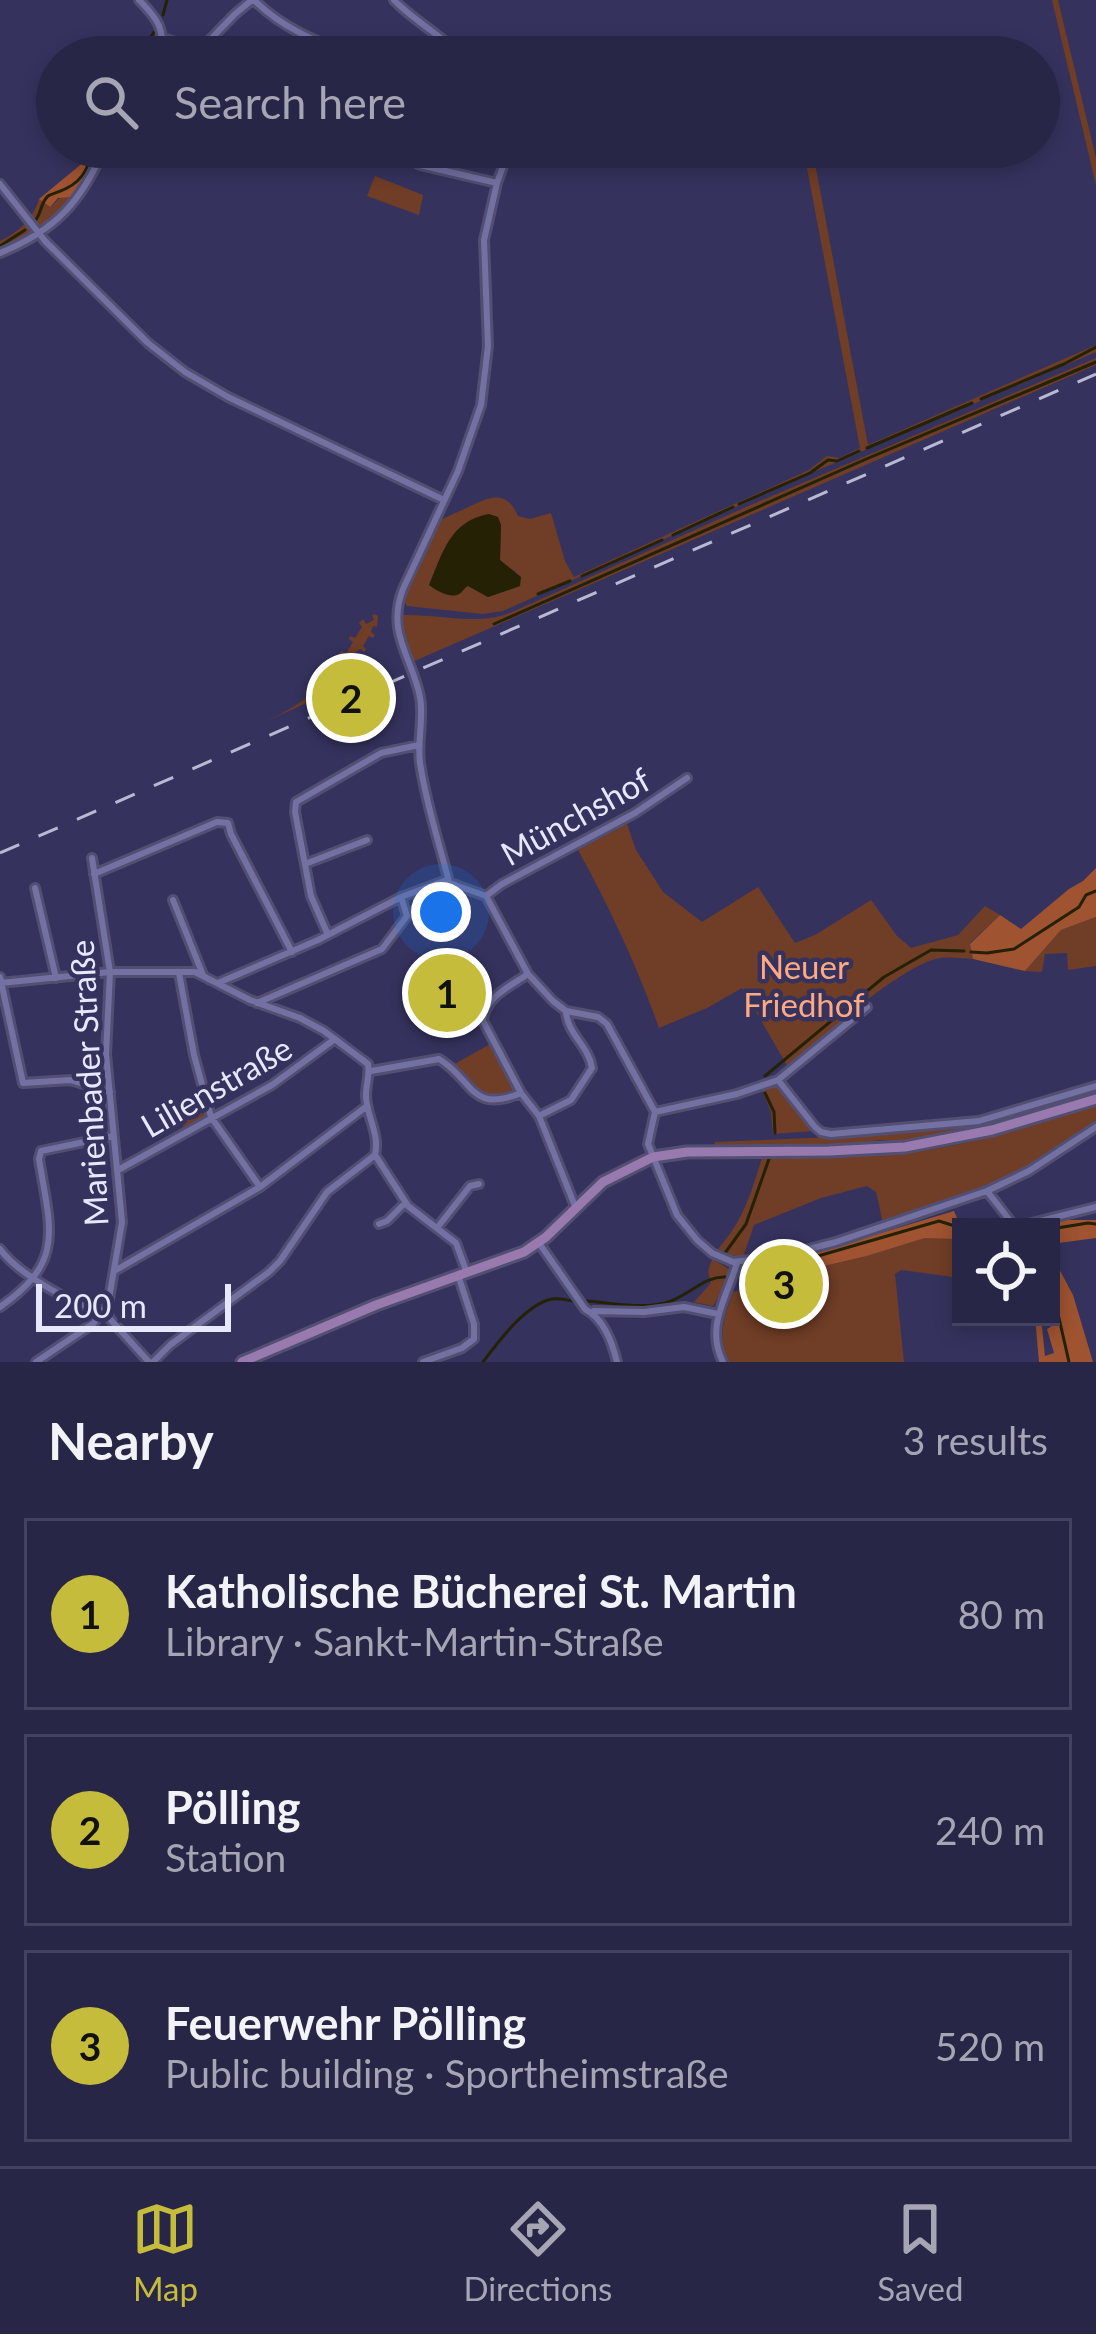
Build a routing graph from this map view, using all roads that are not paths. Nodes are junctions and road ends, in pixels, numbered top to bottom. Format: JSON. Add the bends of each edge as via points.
{"nodes":[{"id":1,"x":139,"y":0,"type":"edge"},
{"id":2,"x":253,"y":0,"type":"edge"},
{"id":3,"x":394,"y":0,"type":"edge"},
{"id":4,"x":162,"y":36,"type":"edge"},
{"id":5,"x":214,"y":36,"type":"edge"},
{"id":6,"x":304,"y":36,"type":"edge"},
{"id":7,"x":440,"y":36,"type":"edge"},
{"id":8,"x":93,"y":168,"type":"edge"},
{"id":9,"x":436,"y":168,"type":"edge"},
{"id":10,"x":502,"y":168,"type":"edge"},
{"id":11,"x":497,"y":183,"type":"junction"},
{"id":12,"x":0,"y":184,"type":"edge"},
{"id":13,"x":40,"y":235,"type":"junction"},
{"id":14,"x":0,"y":253,"type":"edge"},
{"id":15,"x":444,"y":500,"type":"junction"},
{"id":16,"x":418,"y":745,"type":"junction"},
{"id":17,"x":687,"y":778,"type":"dead end"},
{"id":18,"x":367,"y":840,"type":"dead end"},
{"id":19,"x":92,"y":858,"type":"dead end"},
{"id":20,"x":305,"y":864,"type":"junction"},
{"id":21,"x":94,"y":874,"type":"junction"},
{"id":22,"x":449,"y":882,"type":"junction"},
{"id":23,"x":35,"y":888,"type":"dead end"},
{"id":24,"x":486,"y":896,"type":"junction"},
{"id":25,"x":401,"y":897,"type":"junction"},
{"id":26,"x":172,"y":900,"type":"dead end"},
{"id":27,"x":328,"y":935,"type":"junction"},
{"id":28,"x":292,"y":952,"type":"junction"},
{"id":29,"x":110,"y":972,"type":"junction"},
{"id":30,"x":179,"y":973,"type":"junction"},
{"id":31,"x":203,"y":974,"type":"junction"},
{"id":32,"x":528,"y":974,"type":"junction"},
{"id":33,"x":56,"y":978,"type":"junction"},
{"id":34,"x":1,"y":981,"type":"edge"},
{"id":35,"x":218,"y":983,"type":"junction"},
{"id":36,"x":257,"y":1003,"type":"junction"},
{"id":37,"x":868,"y":1007,"type":"dead end"},
{"id":38,"x":566,"y":1011,"type":"junction"},
{"id":39,"x":335,"y":1039,"type":"junction"},
{"id":40,"x":370,"y":1071,"type":"junction"},
{"id":41,"x":778,"y":1080,"type":"junction"},
{"id":42,"x":1096,"y":1086,"type":"edge"},
{"id":43,"x":110,"y":1092,"type":"junction"},
{"id":44,"x":521,"y":1093,"type":"junction"},
{"id":45,"x":1096,"y":1099,"type":"edge"},
{"id":46,"x":367,"y":1106,"type":"junction"},
{"id":47,"x":655,"y":1112,"type":"junction"},
{"id":48,"x":539,"y":1115,"type":"junction"},
{"id":49,"x":211,"y":1118,"type":"junction"},
{"id":50,"x":1096,"y":1127,"type":"edge"},
{"id":51,"x":113,"y":1136,"type":"junction"},
{"id":52,"x":375,"y":1155,"type":"junction"},
{"id":53,"x":653,"y":1156,"type":"junction"},
{"id":54,"x":118,"y":1170,"type":"junction"},
{"id":55,"x":478,"y":1184,"type":"dead end"},
{"id":56,"x":260,"y":1187,"type":"junction"},
{"id":57,"x":987,"y":1191,"type":"junction"},
{"id":58,"x":405,"y":1203,"type":"junction"},
{"id":59,"x":575,"y":1206,"type":"junction"},
{"id":60,"x":1096,"y":1208,"type":"edge"},
{"id":61,"x":1009,"y":1218,"type":"edge"},
{"id":62,"x":1054,"y":1218,"type":"edge"},
{"id":63,"x":380,"y":1225,"type":"dead end"},
{"id":64,"x":437,"y":1228,"type":"junction"},
{"id":65,"x":539,"y":1243,"type":"junction"},
{"id":66,"x":0,"y":1249,"type":"edge"},
{"id":67,"x":737,"y":1263,"type":"junction"},
{"id":68,"x":116,"y":1270,"type":"junction"},
{"id":69,"x":462,"y":1274,"type":"junction"},
{"id":70,"x":34,"y":1280,"type":"junction"},
{"id":71,"x":0,"y":1307,"type":"edge"},
{"id":72,"x":104,"y":1311,"type":"junction"},
{"id":73,"x":590,"y":1311,"type":"junction"},
{"id":74,"x":718,"y":1314,"type":"junction"},
{"id":75,"x":36,"y":1362,"type":"edge"},
{"id":76,"x":151,"y":1362,"type":"edge"},
{"id":77,"x":242,"y":1362,"type":"edge"},
{"id":78,"x":423,"y":1362,"type":"edge"},
{"id":79,"x":617,"y":1362,"type":"edge"},
{"id":80,"x":723,"y":1362,"type":"edge"}],
"edges":[{"from":1,"to":4,"type":"street"},
{"from":2,"to":5,"type":"street"},
{"from":2,"to":6,"type":"street"},
{"from":3,"to":7,"type":"street"},
{"from":8,"to":13,"type":"street","via":[[77,199]]},
{"from":9,"to":11,"type":"street"},
{"from":10,"to":11,"type":"street"},
{"from":11,"to":15,"type":"street","via":[[484,240],[486,383]]},
{"from":12,"to":13,"type":"street"},
{"from":13,"to":14,"type":"street"},
{"from":13,"to":15,"type":"street","via":[[185,372]]},
{"from":15,"to":16,"type":"street","via":[[399,599],[400,645],[421,703]]},
{"from":16,"to":20,"type":"street","via":[[381,753],[296,802]]},
{"from":16,"to":22,"type":"street"},
{"from":17,"to":24,"type":"street","name":"Münchshof"},
{"from":18,"to":20,"type":"street"},
{"from":19,"to":21,"type":"street","name":"Marienbader Straße"},
{"from":20,"to":27,"type":"street"},
{"from":21,"to":28,"type":"street","via":[[228,823]]},
{"from":21,"to":29,"type":"street","name":"Marienbader Straße"},
{"from":22,"to":24,"type":"street"},
{"from":22,"to":25,"type":"street"},
{"from":23,"to":33,"type":"street"},
{"from":24,"to":32,"type":"street"},
{"from":25,"to":27,"type":"street"},
{"from":25,"to":36,"type":"street","via":[[407,916],[382,949]]},
{"from":26,"to":31,"type":"street"},
{"from":27,"to":28,"type":"street"},
{"from":28,"to":35,"type":"street"},
{"from":29,"to":30,"type":"street"},
{"from":29,"to":33,"type":"street"},
{"from":29,"to":43,"type":"street","name":"Marienbader Straße"},
{"from":30,"to":31,"type":"street"},
{"from":30,"to":49,"type":"street"},
{"from":31,"to":35,"type":"street"},
{"from":32,"to":38,"type":"street"},
{"from":32,"to":44,"type":"street","via":[[491,1000],[482,1019]]},
{"from":33,"to":34,"type":"street"},
{"from":34,"to":43,"type":"street","via":[[23,1083],[70,1080]]},
{"from":35,"to":36,"type":"street"},
{"from":36,"to":39,"type":"street"},
{"from":37,"to":41,"type":"street"},
{"from":38,"to":47,"type":"street","via":[[607,1024]]},
{"from":38,"to":48,"type":"street","via":[[591,1072],[572,1100]]},
{"from":39,"to":40,"type":"street"},
{"from":39,"to":49,"type":"street","name":"Lilienstraße"},
{"from":40,"to":44,"type":"street","via":[[440,1059],[484,1100]]},
{"from":40,"to":46,"type":"street"},
{"from":41,"to":42,"type":"street","via":[[815,1127],[831,1134],[986,1119]]},
{"from":41,"to":47,"type":"street"},
{"from":43,"to":51,"type":"street","name":"Marienbader Straße"},
{"from":44,"to":48,"type":"street"},
{"from":45,"to":53,"type":"street","via":[[922,1144]]},
{"from":46,"to":52,"type":"street"},
{"from":46,"to":56,"type":"street"},
{"from":47,"to":53,"type":"street"},
{"from":48,"to":59,"type":"street"},
{"from":49,"to":54,"type":"street","name":"Lilienstraße"},
{"from":49,"to":56,"type":"street"},
{"from":50,"to":57,"type":"street"},
{"from":51,"to":54,"type":"street","name":"Marienbader Straße"},
{"from":51,"to":70,"type":"street","via":[[41,1151],[49,1244]]},
{"from":52,"to":58,"type":"street"},
{"from":52,"to":76,"type":"street","via":[[327,1192],[269,1273]]},
{"from":53,"to":59,"type":"street"},
{"from":53,"to":67,"type":"street","via":[[685,1228]]},
{"from":54,"to":68,"type":"street","name":"Marienbader Straße"},
{"from":55,"to":64,"type":"street"},
{"from":56,"to":68,"type":"street"},
{"from":57,"to":61,"type":"street"},
{"from":57,"to":67,"type":"street","via":[[836,1243]]},
{"from":58,"to":63,"type":"street"},
{"from":58,"to":64,"type":"street"},
{"from":59,"to":65,"type":"street"},
{"from":60,"to":62,"type":"street"},
{"from":64,"to":69,"type":"street","via":[[455,1243]]},
{"from":65,"to":69,"type":"street"},
{"from":65,"to":73,"type":"street"},
{"from":66,"to":70,"type":"street"},
{"from":67,"to":74,"type":"street"},
{"from":68,"to":72,"type":"street","name":"Marienbader Straße"},
{"from":69,"to":77,"type":"street"},
{"from":69,"to":78,"type":"street","via":[[474,1339]]},
{"from":70,"to":71,"type":"street"},
{"from":70,"to":72,"type":"street"},
{"from":72,"to":75,"type":"street"},
{"from":72,"to":76,"type":"street"},
{"from":73,"to":74,"type":"street","via":[[684,1306]]},
{"from":73,"to":79,"type":"street"},
{"from":74,"to":80,"type":"street"}]}
